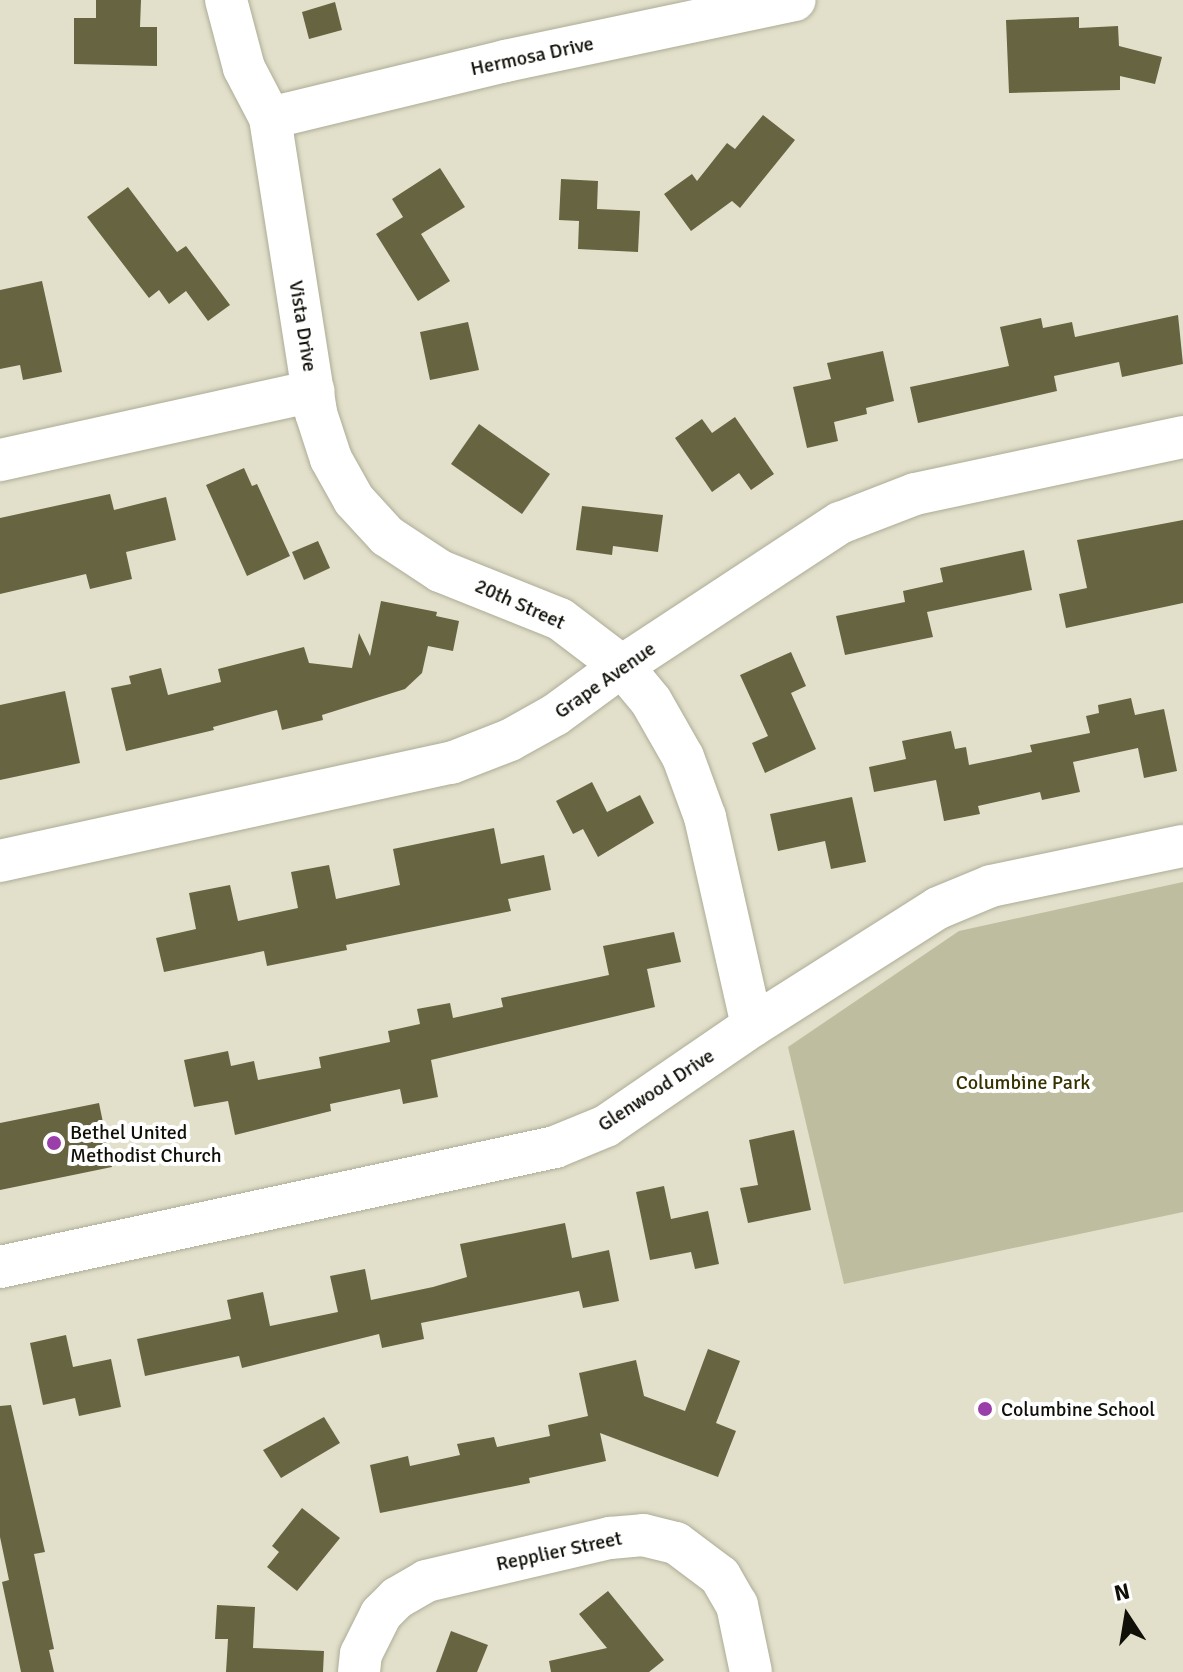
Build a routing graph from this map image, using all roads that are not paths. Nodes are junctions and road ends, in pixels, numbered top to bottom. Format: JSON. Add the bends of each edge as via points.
{"nodes":[{"id":1,"x":226,"y":0,"type":"edge"},
{"id":2,"x":795,"y":0,"type":"edge"},
{"id":3,"x":270,"y":118,"type":"junction"},
{"id":4,"x":313,"y":391,"type":"junction"},
{"id":5,"x":1183,"y":437,"type":"edge"},
{"id":6,"x":0,"y":460,"type":"edge"},
{"id":7,"x":622,"y":666,"type":"junction"},
{"id":8,"x":1183,"y":846,"type":"edge"},
{"id":9,"x":0,"y":861,"type":"edge"},
{"id":10,"x":752,"y":1026,"type":"junction"},
{"id":11,"x":0,"y":1267,"type":"edge"},
{"id":12,"x":359,"y":1672,"type":"edge"},
{"id":13,"x":751,"y":1672,"type":"edge"}],
"edges":[{"from":1,"to":3,"type":"street","name":"Vista Drive","via":[[244,68]]},
{"from":2,"to":3,"type":"street","name":"Hermosa Drive","via":[[505,61]]},
{"from":3,"to":4,"type":"street","name":"Vista Drive"},
{"from":4,"to":6,"type":"street","name":"Vista Drive"},
{"from":4,"to":7,"type":"street","name":"20th Street","via":[[331,459],[354,500],[387,536],[440,571],[560,619]]},
{"from":5,"to":7,"type":"street","name":"Grape Avenue","via":[[915,494],[840,523]]},
{"from":7,"to":9,"type":"street","name":"Grape Avenue","via":[[544,721],[451,763]]},
{"from":7,"to":10,"type":"street","name":"20th Street","via":[[651,701],[683,757],[705,817]]},
{"from":8,"to":10,"type":"street","name":"Glenwood Drive","via":[[991,886],[938,908]]},
{"from":10,"to":11,"type":"street","name":"Glenwood Drive","via":[[606,1126],[555,1147]]},
{"from":12,"to":13,"type":"street","name":"Repplier Street","via":[[361,1654],[389,1606],[426,1581],[643,1535],[676,1543],[720,1576],[737,1605]]}]}
